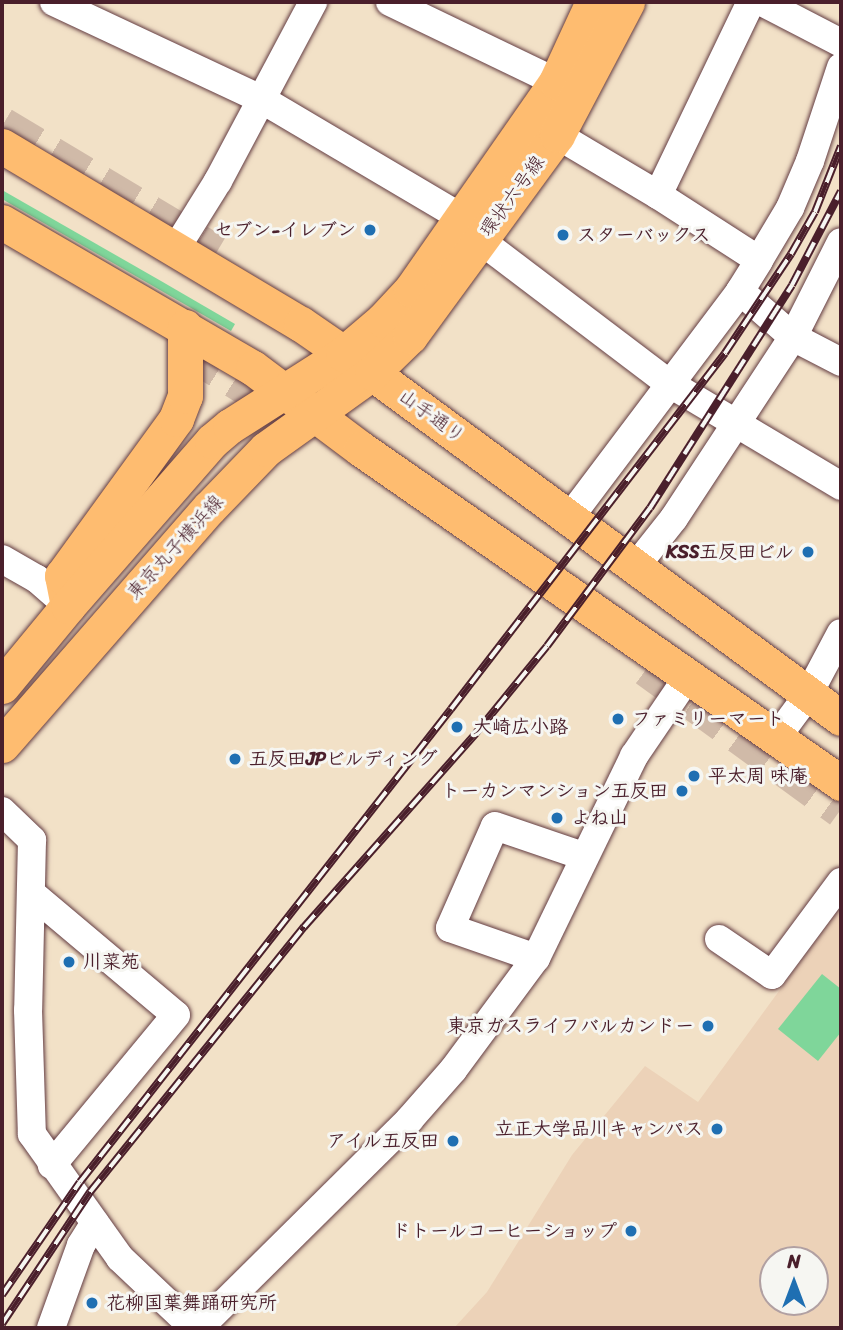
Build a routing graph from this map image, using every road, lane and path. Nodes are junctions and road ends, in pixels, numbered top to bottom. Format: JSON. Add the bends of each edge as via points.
{"nodes":[{"id":1,"x":54,"y":2,"type":"edge"},
{"id":2,"x":313,"y":2,"type":"edge"},
{"id":3,"x":390,"y":2,"type":"edge"},
{"id":4,"x":593,"y":2,"type":"edge"},
{"id":5,"x":627,"y":2,"type":"edge"},
{"id":6,"x":751,"y":2,"type":"edge"},
{"id":7,"x":762,"y":2,"type":"edge"},
{"id":8,"x":841,"y":43,"type":"edge"},
{"id":9,"x":841,"y":68,"type":"edge"},
{"id":10,"x":556,"y":82,"type":"junction"},
{"id":11,"x":261,"y":99,"type":"junction"},
{"id":12,"x":557,"y":135,"type":"junction"},
{"id":13,"x":2,"y":146,"type":"edge"},
{"id":14,"x":658,"y":195,"type":"junction"},
{"id":15,"x":2,"y":222,"type":"edge"},
{"id":16,"x":471,"y":229,"type":"junction"},
{"id":17,"x":841,"y":242,"type":"edge"},
{"id":18,"x":175,"y":250,"type":"junction"},
{"id":19,"x":760,"y":260,"type":"junction"},
{"id":20,"x":740,"y":291,"type":"junction"},
{"id":21,"x":185,"y":327,"type":"junction"},
{"id":22,"x":793,"y":337,"type":"junction"},
{"id":23,"x":343,"y":355,"type":"junction"},
{"id":24,"x":841,"y":362,"type":"edge"},
{"id":25,"x":372,"y":373,"type":"junction"},
{"id":26,"x":670,"y":384,"type":"junction"},
{"id":27,"x":285,"y":390,"type":"junction"},
{"id":28,"x":317,"y":412,"type":"junction"},
{"id":29,"x":735,"y":425,"type":"junction"},
{"id":30,"x":841,"y":486,"type":"edge"},
{"id":31,"x":569,"y":517,"type":"junction"},
{"id":32,"x":2,"y":559,"type":"edge"},
{"id":33,"x":636,"y":566,"type":"junction"},
{"id":34,"x":68,"y":606,"type":"junction"},
{"id":35,"x":841,"y":633,"type":"edge"},
{"id":36,"x":689,"y":675,"type":"junction"},
{"id":37,"x":2,"y":687,"type":"edge"},
{"id":38,"x":808,"y":695,"type":"junction"},
{"id":39,"x":841,"y":719,"type":"edge"},
{"id":40,"x":777,"y":737,"type":"junction"},
{"id":41,"x":2,"y":745,"type":"edge"},
{"id":42,"x":841,"y":783,"type":"edge"},
{"id":43,"x":2,"y":811,"type":"edge"},
{"id":44,"x":583,"y":856,"type":"junction"},
{"id":45,"x":841,"y":882,"type":"edge"},
{"id":46,"x":31,"y":892,"type":"junction"},
{"id":47,"x":719,"y":939,"type":"dead end"},
{"id":48,"x":536,"y":958,"type":"junction"},
{"id":49,"x":52,"y":1165,"type":"junction"},
{"id":50,"x":95,"y":1223,"type":"junction"},
{"id":51,"x":51,"y":1328,"type":"edge"},
{"id":52,"x":194,"y":1328,"type":"edge"},
{"id":53,"x":200,"y":1328,"type":"edge"}],
"edges":[{"from":1,"to":11,"type":"street"},
{"from":2,"to":11,"type":"street"},
{"from":3,"to":10,"type":"street"},
{"from":4,"to":10,"type":"main road","name":"環状六号線"},
{"from":5,"to":12,"type":"main road","name":"環状六号線"},
{"from":6,"to":14,"type":"street"},
{"from":7,"to":8,"type":"street"},
{"from":9,"to":19,"type":"street","via":[[810,161]]},
{"from":10,"to":16,"type":"main road","name":"環状六号線"},
{"from":11,"to":16,"type":"street"},
{"from":11,"to":18,"type":"street"},
{"from":12,"to":14,"type":"street"},
{"from":12,"to":16,"type":"main road","name":"環状六号線"},
{"from":13,"to":18,"type":"main road","name":"山手通り"},
{"from":14,"to":19,"type":"street"},
{"from":15,"to":21,"type":"main road"},
{"from":16,"to":23,"type":"main road","name":"環状六号線"},
{"from":16,"to":25,"type":"main road","name":"環状六号線","via":[[410,336]]},
{"from":16,"to":26,"type":"street"},
{"from":17,"to":22,"type":"street"},
{"from":18,"to":23,"type":"main road","name":"山手通り","via":[[301,324]]},
{"from":19,"to":20,"type":"street"},
{"from":20,"to":22,"type":"street"},
{"from":20,"to":26,"type":"street"},
{"from":21,"to":27,"type":"main road"},
{"from":21,"to":34,"type":"main road","via":[[185,396],[176,419],[62,576]]},
{"from":22,"to":24,"type":"street"},
{"from":22,"to":29,"type":"street"},
{"from":23,"to":25,"type":"main road","name":"山手通り"},
{"from":23,"to":27,"type":"main road"},
{"from":25,"to":28,"type":"main road","name":"東京丸子横浜線"},
{"from":25,"to":31,"type":"main road","name":"山手通り"},
{"from":26,"to":29,"type":"street"},
{"from":26,"to":31,"type":"street"},
{"from":27,"to":28,"type":"main road"},
{"from":27,"to":34,"type":"main road","via":[[212,441]]},
{"from":28,"to":36,"type":"main road","via":[[361,449]]},
{"from":28,"to":41,"type":"main road","name":"東京丸子横浜線","via":[[266,449],[209,508]]},
{"from":29,"to":30,"type":"street"},
{"from":29,"to":33,"type":"street","via":[[674,518]]},
{"from":31,"to":33,"type":"main road","name":"山手通り"},
{"from":32,"to":34,"type":"street","via":[[37,579]]},
{"from":33,"to":38,"type":"main road","name":"山手通り"},
{"from":34,"to":37,"type":"main road"},
{"from":35,"to":38,"type":"street"},
{"from":36,"to":40,"type":"main road"},
{"from":36,"to":44,"type":"street","via":[[634,756]]},
{"from":38,"to":39,"type":"main road","name":"山手通り"},
{"from":38,"to":40,"type":"street"},
{"from":40,"to":42,"type":"main road"},
{"from":43,"to":46,"type":"street","via":[[32,840]]},
{"from":44,"to":48,"type":"street"},
{"from":44,"to":48,"type":"street","via":[[495,826],[450,928]]},
{"from":45,"to":47,"type":"street","via":[[772,975]]},
{"from":46,"to":49,"type":"street","via":[[32,1133]]},
{"from":46,"to":49,"type":"street","via":[[176,1015]]},
{"from":48,"to":53,"type":"street","via":[[453,1070],[409,1119]]},
{"from":49,"to":50,"type":"street"},
{"from":50,"to":51,"type":"street","via":[[81,1245]]},
{"from":50,"to":52,"type":"street","via":[[120,1258]]}]}
